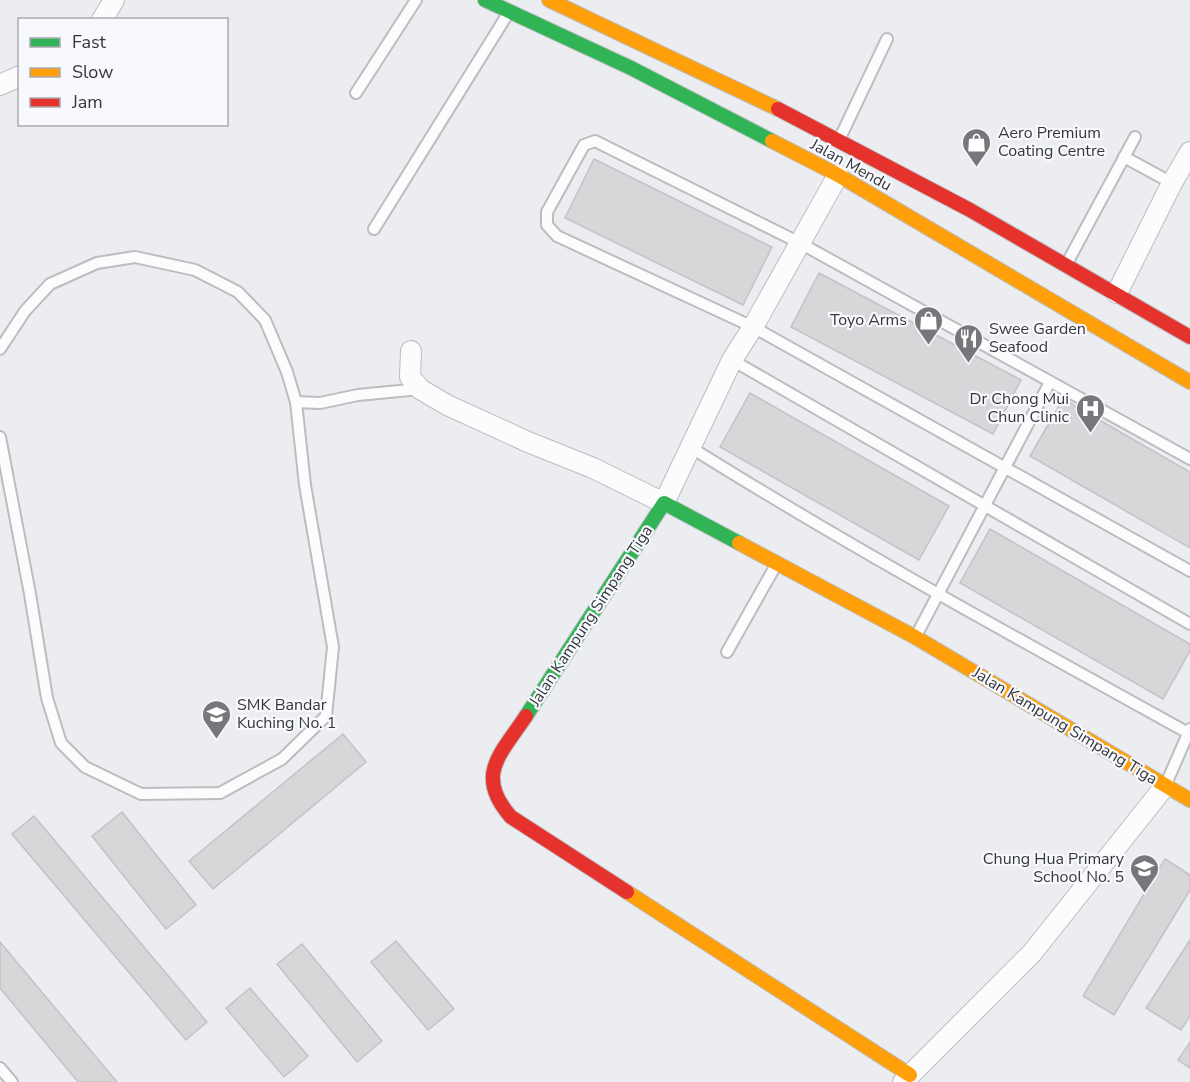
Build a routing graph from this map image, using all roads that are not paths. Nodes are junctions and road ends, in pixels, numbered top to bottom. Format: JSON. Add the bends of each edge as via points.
{"nodes":[{"id":1,"x":114,"y":0,"type":"edge"},
{"id":2,"x":416,"y":0,"type":"edge"},
{"id":3,"x":485,"y":0,"type":"edge"},
{"id":4,"x":549,"y":0,"type":"edge"},
{"id":5,"x":509,"y":11,"type":"junction"},
{"id":6,"x":103,"y":18,"type":"edge"},
{"id":7,"x":887,"y":39,"type":"dead end"},
{"id":8,"x":18,"y":77,"type":"edge"},
{"id":9,"x":0,"y":85,"type":"edge"},
{"id":10,"x":356,"y":93,"type":"dead end"},
{"id":11,"x":1135,"y":137,"type":"dead end"},
{"id":12,"x":839,"y":140,"type":"junction"},
{"id":13,"x":1124,"y":157,"type":"junction"},
{"id":14,"x":1183,"y":169,"type":"edge"},
{"id":15,"x":838,"y":175,"type":"junction"},
{"id":16,"x":374,"y":229,"type":"dead end"},
{"id":17,"x":800,"y":243,"type":"junction"},
{"id":18,"x":1066,"y":265,"type":"junction"},
{"id":19,"x":1117,"y":293,"type":"junction"},
{"id":20,"x":753,"y":327,"type":"junction"},
{"id":21,"x":1190,"y":337,"type":"edge"},
{"id":22,"x":0,"y":349,"type":"edge"},
{"id":23,"x":411,"y":351,"type":"dead end"},
{"id":24,"x":732,"y":360,"type":"junction"},
{"id":25,"x":1050,"y":382,"type":"junction"},
{"id":26,"x":1190,"y":382,"type":"edge"},
{"id":27,"x":420,"y":389,"type":"junction"},
{"id":28,"x":296,"y":402,"type":"junction"},
{"id":29,"x":0,"y":437,"type":"edge"},
{"id":30,"x":690,"y":447,"type":"junction"},
{"id":31,"x":1190,"y":459,"type":"edge"},
{"id":32,"x":1006,"y":469,"type":"junction"},
{"id":33,"x":664,"y":503,"type":"junction"},
{"id":34,"x":985,"y":506,"type":"junction"},
{"id":35,"x":778,"y":562,"type":"junction"},
{"id":36,"x":1190,"y":572,"type":"edge"},
{"id":37,"x":938,"y":594,"type":"junction"},
{"id":38,"x":1190,"y":624,"type":"edge"},
{"id":39,"x":915,"y":637,"type":"junction"},
{"id":40,"x":727,"y":652,"type":"dead end"},
{"id":41,"x":1189,"y":732,"type":"edge"},
{"id":42,"x":1165,"y":786,"type":"junction"},
{"id":43,"x":1190,"y":800,"type":"edge"},
{"id":44,"x":0,"y":1068,"type":"edge"},
{"id":45,"x":906,"y":1078,"type":"edge"},
{"id":46,"x":12,"y":1082,"type":"edge"}],
"edges":[{"from":1,"to":6,"type":"street"},
{"from":2,"to":10,"type":"lane"},
{"from":3,"to":5,"type":"main road","name":"Jalan Mendu"},
{"from":4,"to":12,"type":"main road","name":"Jalan Mendu"},
{"from":5,"to":15,"type":"main road","name":"Jalan Mendu","via":[[631,68]]},
{"from":5,"to":16,"type":"lane"},
{"from":7,"to":12,"type":"lane"},
{"from":8,"to":9,"type":"street"},
{"from":11,"to":13,"type":"lane"},
{"from":12,"to":18,"type":"main road","name":"Jalan Mendu"},
{"from":13,"to":14,"type":"lane"},
{"from":13,"to":18,"type":"lane"},
{"from":14,"to":19,"type":"street"},
{"from":15,"to":17,"type":"street"},
{"from":15,"to":26,"type":"main road","name":"Jalan Mendu"},
{"from":17,"to":20,"type":"street"},
{"from":17,"to":20,"type":"lane","via":[[596,141],[584,145],[547,212],[548,225],[557,236]]},
{"from":17,"to":25,"type":"lane"},
{"from":18,"to":19,"type":"main road","name":"Jalan Mendu"},
{"from":19,"to":21,"type":"main road","name":"Jalan Mendu"},
{"from":20,"to":24,"type":"street"},
{"from":20,"to":32,"type":"lane"},
{"from":22,"to":28,"type":"lane","via":[[25,311],[50,284],[97,263],[135,257],[195,270],[238,292],[265,320]]},
{"from":23,"to":27,"type":"street","via":[[410,377]]},
{"from":24,"to":30,"type":"street"},
{"from":24,"to":34,"type":"lane"},
{"from":25,"to":31,"type":"lane"},
{"from":25,"to":32,"type":"lane"},
{"from":27,"to":28,"type":"lane","via":[[320,403]]},
{"from":27,"to":33,"type":"street","via":[[447,405]]},
{"from":28,"to":29,"type":"lane","via":[[304,485],[333,647],[326,716],[282,759],[220,793],[141,794],[85,767],[61,743],[47,698]]},
{"from":30,"to":33,"type":"street"},
{"from":30,"to":37,"type":"lane"},
{"from":32,"to":34,"type":"lane"},
{"from":32,"to":36,"type":"lane"},
{"from":33,"to":35,"type":"main road","name":"Jalan Kampung Simpang Tiga"},
{"from":33,"to":45,"type":"main road","name":"Jalan Kampung Simpang Tiga","via":[[494,765],[496,801],[511,817]]},
{"from":34,"to":37,"type":"lane"},
{"from":34,"to":38,"type":"lane"},
{"from":35,"to":39,"type":"main road","name":"Jalan Kampung Simpang Tiga"},
{"from":35,"to":40,"type":"lane"},
{"from":37,"to":39,"type":"lane"},
{"from":37,"to":41,"type":"lane"},
{"from":39,"to":42,"type":"main road","name":"Jalan Kampung Simpang Tiga"},
{"from":41,"to":42,"type":"lane"},
{"from":42,"to":43,"type":"main road","name":"Jalan Kampung Simpang Tiga"},
{"from":42,"to":45,"type":"street","name":"Jalan Kampung Simpang Tiga","via":[[1032,953]]},
{"from":44,"to":46,"type":"lane"}]}
